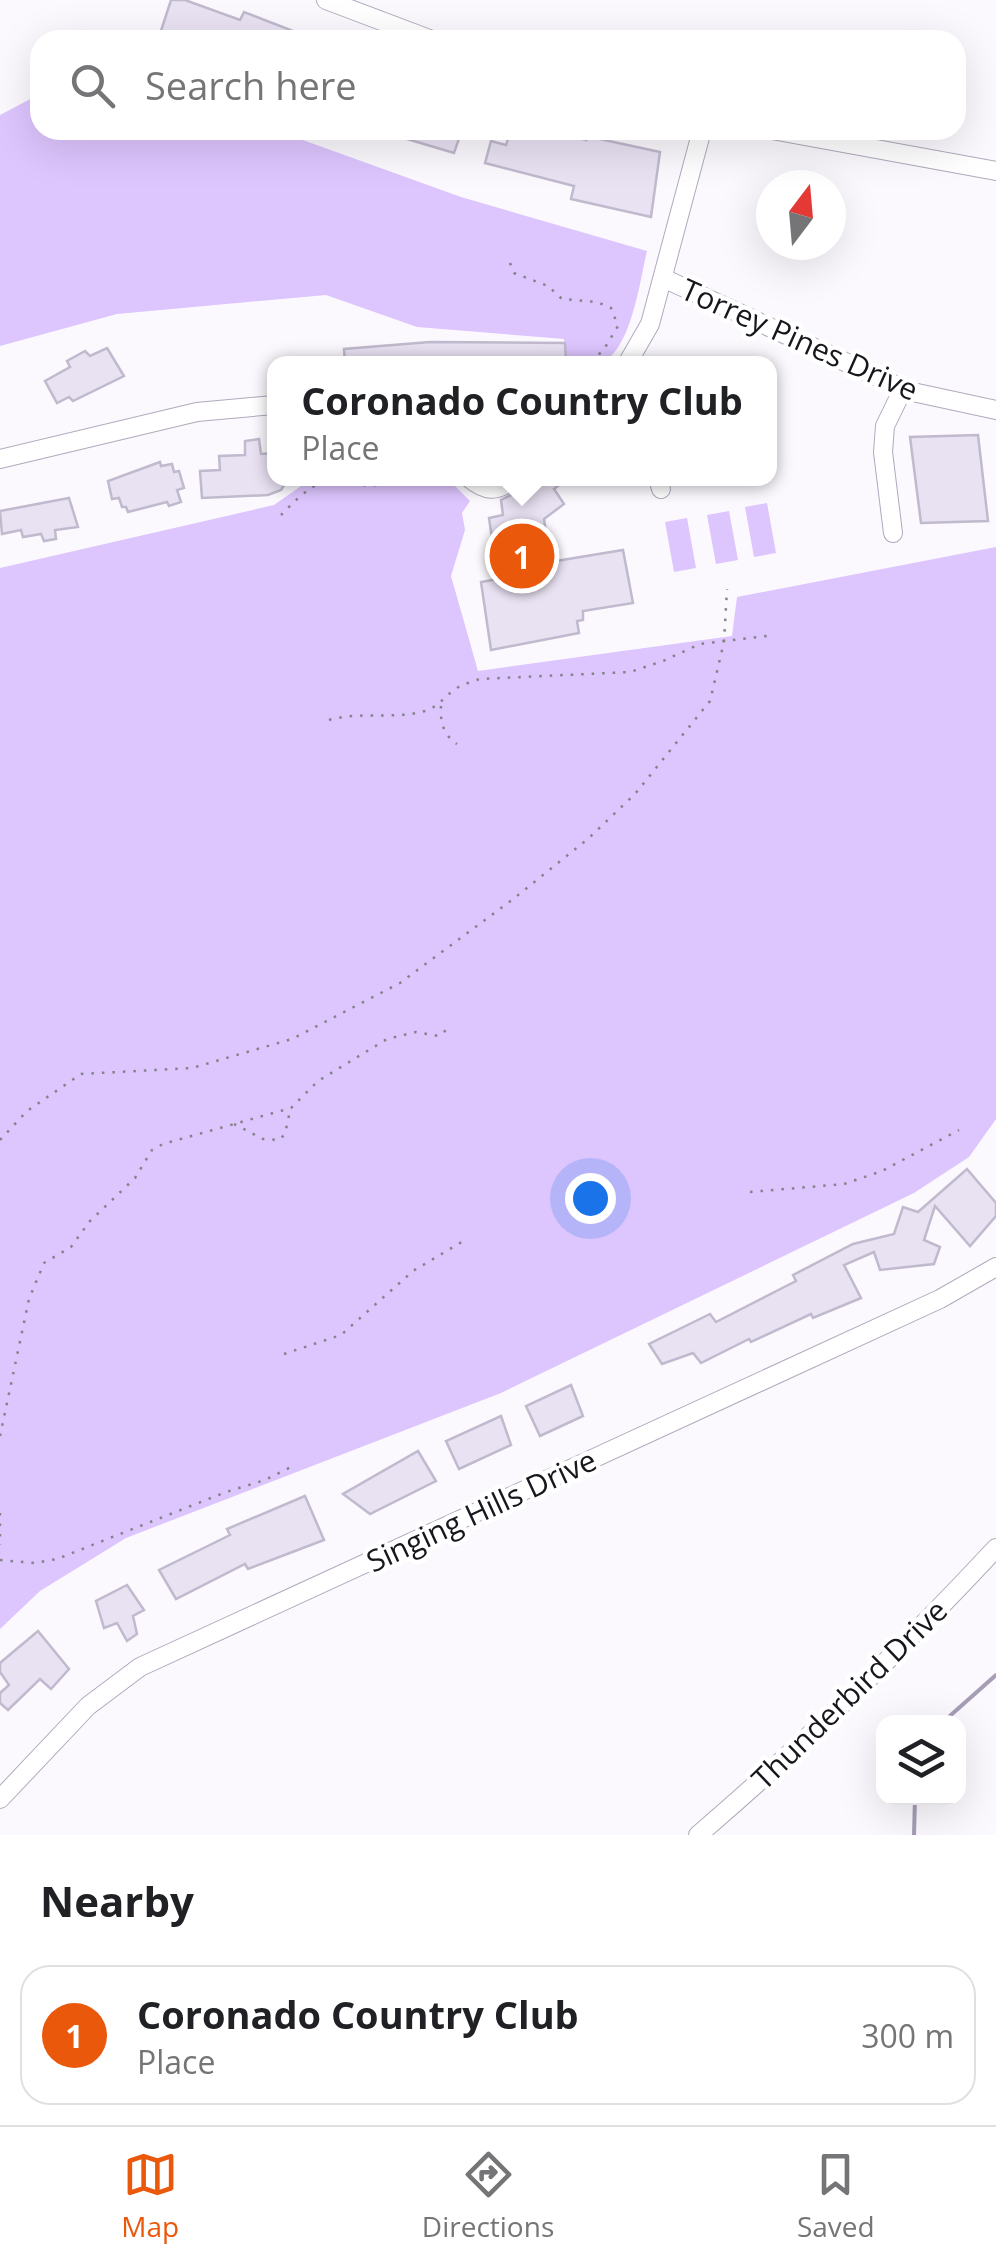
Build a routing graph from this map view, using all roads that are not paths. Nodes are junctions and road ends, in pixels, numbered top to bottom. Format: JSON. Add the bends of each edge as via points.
{"nodes":[{"id":1,"x":326,"y":0,"type":"edge"},
{"id":2,"x":406,"y":30,"type":"edge"},
{"id":3,"x":699,"y":140,"type":"edge"},
{"id":4,"x":825,"y":140,"type":"edge"},
{"id":5,"x":996,"y":172,"type":"edge"},
{"id":6,"x":663,"y":278,"type":"junction"},
{"id":7,"x":632,"y":356,"type":"edge"},
{"id":8,"x":903,"y":389,"type":"junction"},
{"id":9,"x":267,"y":406,"type":"edge"},
{"id":10,"x":996,"y":410,"type":"edge"},
{"id":11,"x":0,"y":459,"type":"edge"},
{"id":12,"x":480,"y":486,"type":"edge"},
{"id":13,"x":505,"y":486,"type":"edge"},
{"id":14,"x":893,"y":532,"type":"dead end"},
{"id":15,"x":996,"y":1267,"type":"edge"},
{"id":16,"x":996,"y":1548,"type":"edge"},
{"id":17,"x":0,"y":1799,"type":"edge"},
{"id":18,"x":698,"y":1835,"type":"edge"}],
"edges":[{"from":1,"to":2,"type":"street"},
{"from":3,"to":6,"type":"street"},
{"from":4,"to":5,"type":"street"},
{"from":6,"to":7,"type":"street"},
{"from":6,"to":8,"type":"street","name":"Torrey Pines Drive"},
{"from":8,"to":10,"type":"street","name":"Torrey Pines Drive"},
{"from":8,"to":14,"type":"street","via":[[885,426],[883,452]]},
{"from":9,"to":11,"type":"street","via":[[197,412]]},
{"from":12,"to":13,"type":"street"},
{"from":15,"to":17,"type":"street","name":"Singing Hills Drive","via":[[940,1300],[140,1667],[88,1706]]},
{"from":16,"to":18,"type":"street","name":"Thunderbird Drive","via":[[808,1739]]}]}
